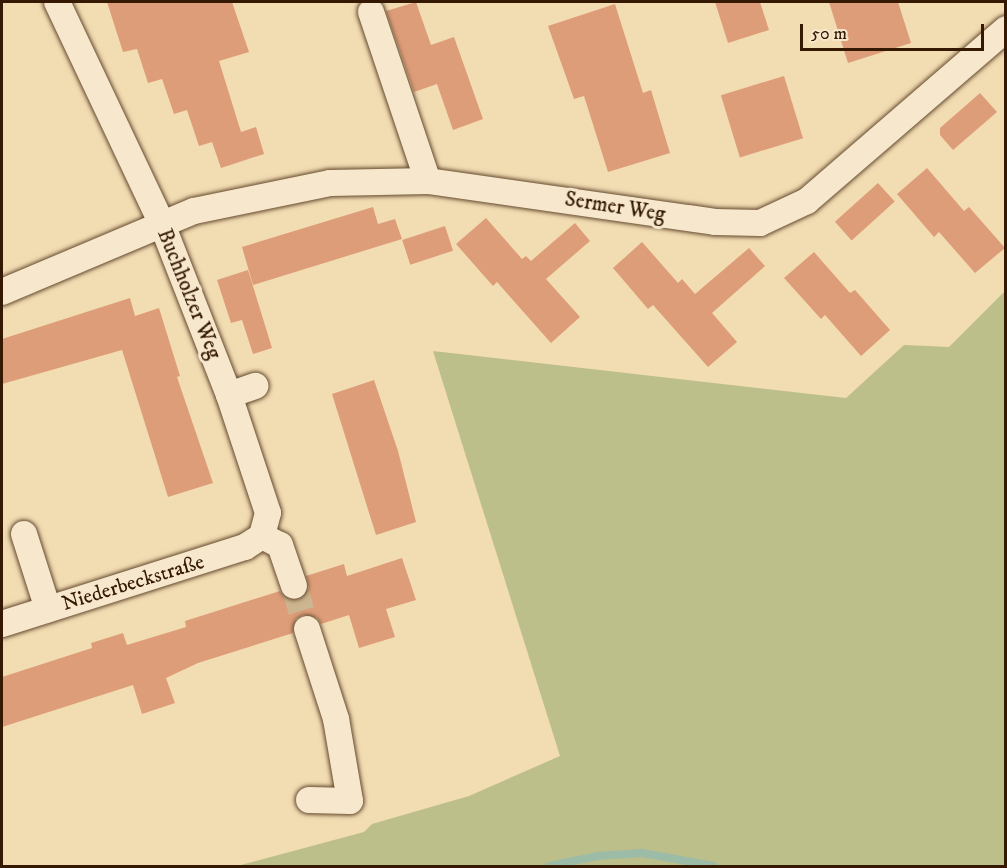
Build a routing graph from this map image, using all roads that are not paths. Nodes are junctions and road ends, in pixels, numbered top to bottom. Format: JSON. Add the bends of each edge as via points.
{"nodes":[{"id":1,"x":57,"y":2,"type":"edge"},
{"id":2,"x":371,"y":12,"type":"dead end"},
{"id":3,"x":1005,"y":29,"type":"edge"},
{"id":4,"x":428,"y":181,"type":"junction"},
{"id":5,"x":162,"y":224,"type":"junction"},
{"id":6,"x":2,"y":292,"type":"edge"},
{"id":7,"x":255,"y":386,"type":"dead end"},
{"id":8,"x":229,"y":395,"type":"junction"},
{"id":9,"x":24,"y":534,"type":"dead end"},
{"id":10,"x":262,"y":536,"type":"junction"},
{"id":11,"x":294,"y":586,"type":"tunnel mouth"},
{"id":12,"x":48,"y":609,"type":"junction"},
{"id":13,"x":2,"y":624,"type":"edge"},
{"id":14,"x":308,"y":629,"type":"tunnel mouth"},
{"id":15,"x":309,"y":800,"type":"dead end"}],
"edges":[{"from":1,"to":5,"type":"street","name":"Buchholzer Weg"},
{"from":2,"to":4,"type":"street"},
{"from":3,"to":4,"type":"street","name":"Sermer Weg","via":[[807,201],[759,223],[715,222]]},
{"from":4,"to":5,"type":"street","name":"Sermer Weg","via":[[369,180],[291,189],[194,211]]},
{"from":5,"to":6,"type":"street"},
{"from":5,"to":8,"type":"street","name":"Buchholzer Weg"},
{"from":7,"to":8,"type":"street"},
{"from":8,"to":10,"type":"street","name":"Buchholzer Weg","via":[[268,513]]},
{"from":9,"to":12,"type":"street"},
{"from":10,"to":11,"type":"street","via":[[280,546]]},
{"from":10,"to":12,"type":"street","name":"Niederbeckstraße","via":[[246,547],[133,573]]},
{"from":12,"to":13,"type":"street","name":"Niederbeckstraße"},
{"from":14,"to":15,"type":"street","via":[[336,719],[350,801]]}]}
